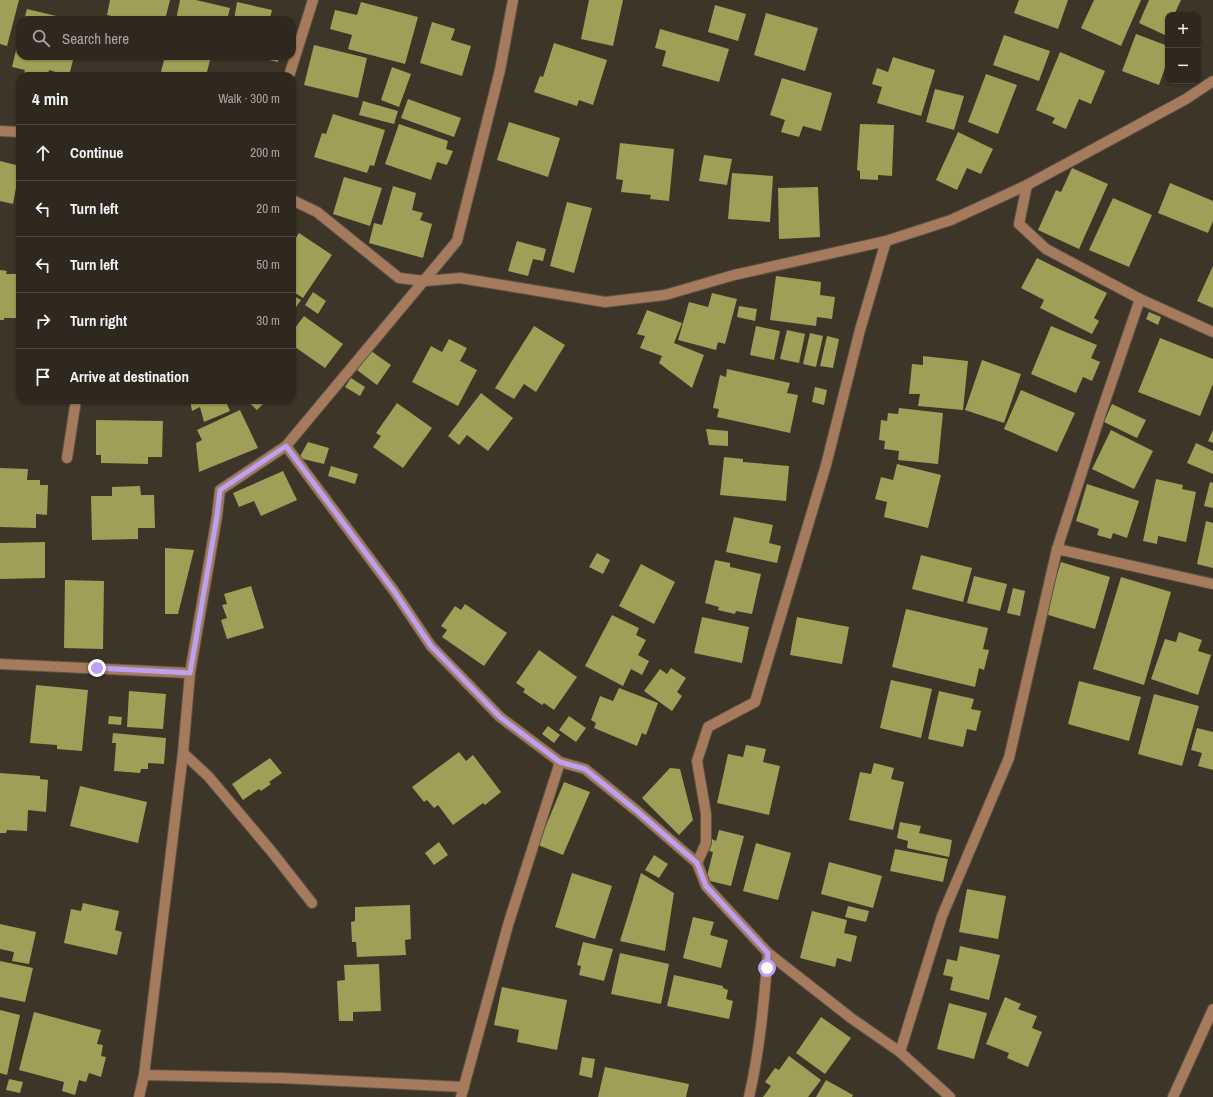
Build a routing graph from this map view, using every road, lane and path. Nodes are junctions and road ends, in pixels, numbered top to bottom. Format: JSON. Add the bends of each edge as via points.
{"nodes":[{"id":1,"x":313,"y":0,"type":"edge"},
{"id":2,"x":513,"y":0,"type":"edge"},
{"id":3,"x":296,"y":54,"type":"edge"},
{"id":4,"x":294,"y":60,"type":"edge"},
{"id":5,"x":290,"y":72,"type":"edge"},
{"id":6,"x":1213,"y":81,"type":"edge"},
{"id":7,"x":0,"y":131,"type":"edge"},
{"id":8,"x":16,"y":132,"type":"edge"},
{"id":9,"x":1027,"y":185,"type":"junction"},
{"id":10,"x":296,"y":202,"type":"edge"},
{"id":11,"x":886,"y":241,"type":"junction"},
{"id":12,"x":425,"y":281,"type":"junction"},
{"id":13,"x":1140,"y":299,"type":"junction"},
{"id":14,"x":1213,"y":332,"type":"edge"},
{"id":15,"x":75,"y":404,"type":"edge"},
{"id":16,"x":286,"y":446,"type":"junction"},
{"id":17,"x":67,"y":458,"type":"dead end"},
{"id":18,"x":1058,"y":549,"type":"junction"},
{"id":19,"x":1213,"y":584,"type":"edge"},
{"id":20,"x":0,"y":664,"type":"edge"},
{"id":21,"x":190,"y":673,"type":"junction"},
{"id":22,"x":183,"y":753,"type":"junction"},
{"id":23,"x":560,"y":762,"type":"junction"},
{"id":24,"x":697,"y":863,"type":"junction"},
{"id":25,"x":312,"y":903,"type":"dead end"},
{"id":26,"x":768,"y":953,"type":"junction"},
{"id":27,"x":1213,"y":1009,"type":"edge"},
{"id":28,"x":900,"y":1052,"type":"junction"},
{"id":29,"x":144,"y":1075,"type":"junction"},
{"id":30,"x":464,"y":1087,"type":"junction"},
{"id":31,"x":139,"y":1097,"type":"edge"},
{"id":32,"x":461,"y":1097,"type":"edge"},
{"id":33,"x":749,"y":1097,"type":"edge"},
{"id":34,"x":950,"y":1097,"type":"edge"},
{"id":35,"x":1173,"y":1097,"type":"edge"}],
"edges":[{"from":1,"to":3,"type":"street"},
{"from":2,"to":12,"type":"street","via":[[500,70],[457,241]]},
{"from":4,"to":5,"type":"street"},
{"from":6,"to":9,"type":"street"},
{"from":7,"to":8,"type":"street"},
{"from":9,"to":11,"type":"street","via":[[951,220]]},
{"from":9,"to":13,"type":"street","via":[[1019,224],[1046,249]]},
{"from":10,"to":12,"type":"street","via":[[317,212],[399,278]]},
{"from":11,"to":12,"type":"street","via":[[734,275],[665,295],[605,302],[460,278]]},
{"from":11,"to":24,"type":"street","via":[[826,464],[755,702],[708,727],[697,761],[706,814],[706,843]]},
{"from":12,"to":16,"type":"street"},
{"from":13,"to":14,"type":"street"},
{"from":13,"to":18,"type":"street"},
{"from":15,"to":17,"type":"street"},
{"from":16,"to":21,"type":"street","via":[[220,490]]},
{"from":16,"to":23,"type":"street","via":[[394,591],[431,646],[500,717]]},
{"from":18,"to":19,"type":"street"},
{"from":18,"to":28,"type":"street","via":[[1009,758],[942,916]]},
{"from":20,"to":21,"type":"street"},
{"from":21,"to":22,"type":"street"},
{"from":22,"to":25,"type":"street","via":[[213,781]]},
{"from":22,"to":29,"type":"street"},
{"from":23,"to":24,"type":"street","via":[[585,769]]},
{"from":23,"to":30,"type":"street","via":[[508,925]]},
{"from":24,"to":26,"type":"street","via":[[706,886]]},
{"from":26,"to":28,"type":"street","via":[[851,1018]]},
{"from":26,"to":33,"type":"street","via":[[762,1016]]},
{"from":27,"to":35,"type":"street"},
{"from":28,"to":34,"type":"street"},
{"from":29,"to":30,"type":"street","via":[[282,1078]]},
{"from":29,"to":31,"type":"street"},
{"from":30,"to":32,"type":"street"}]}
